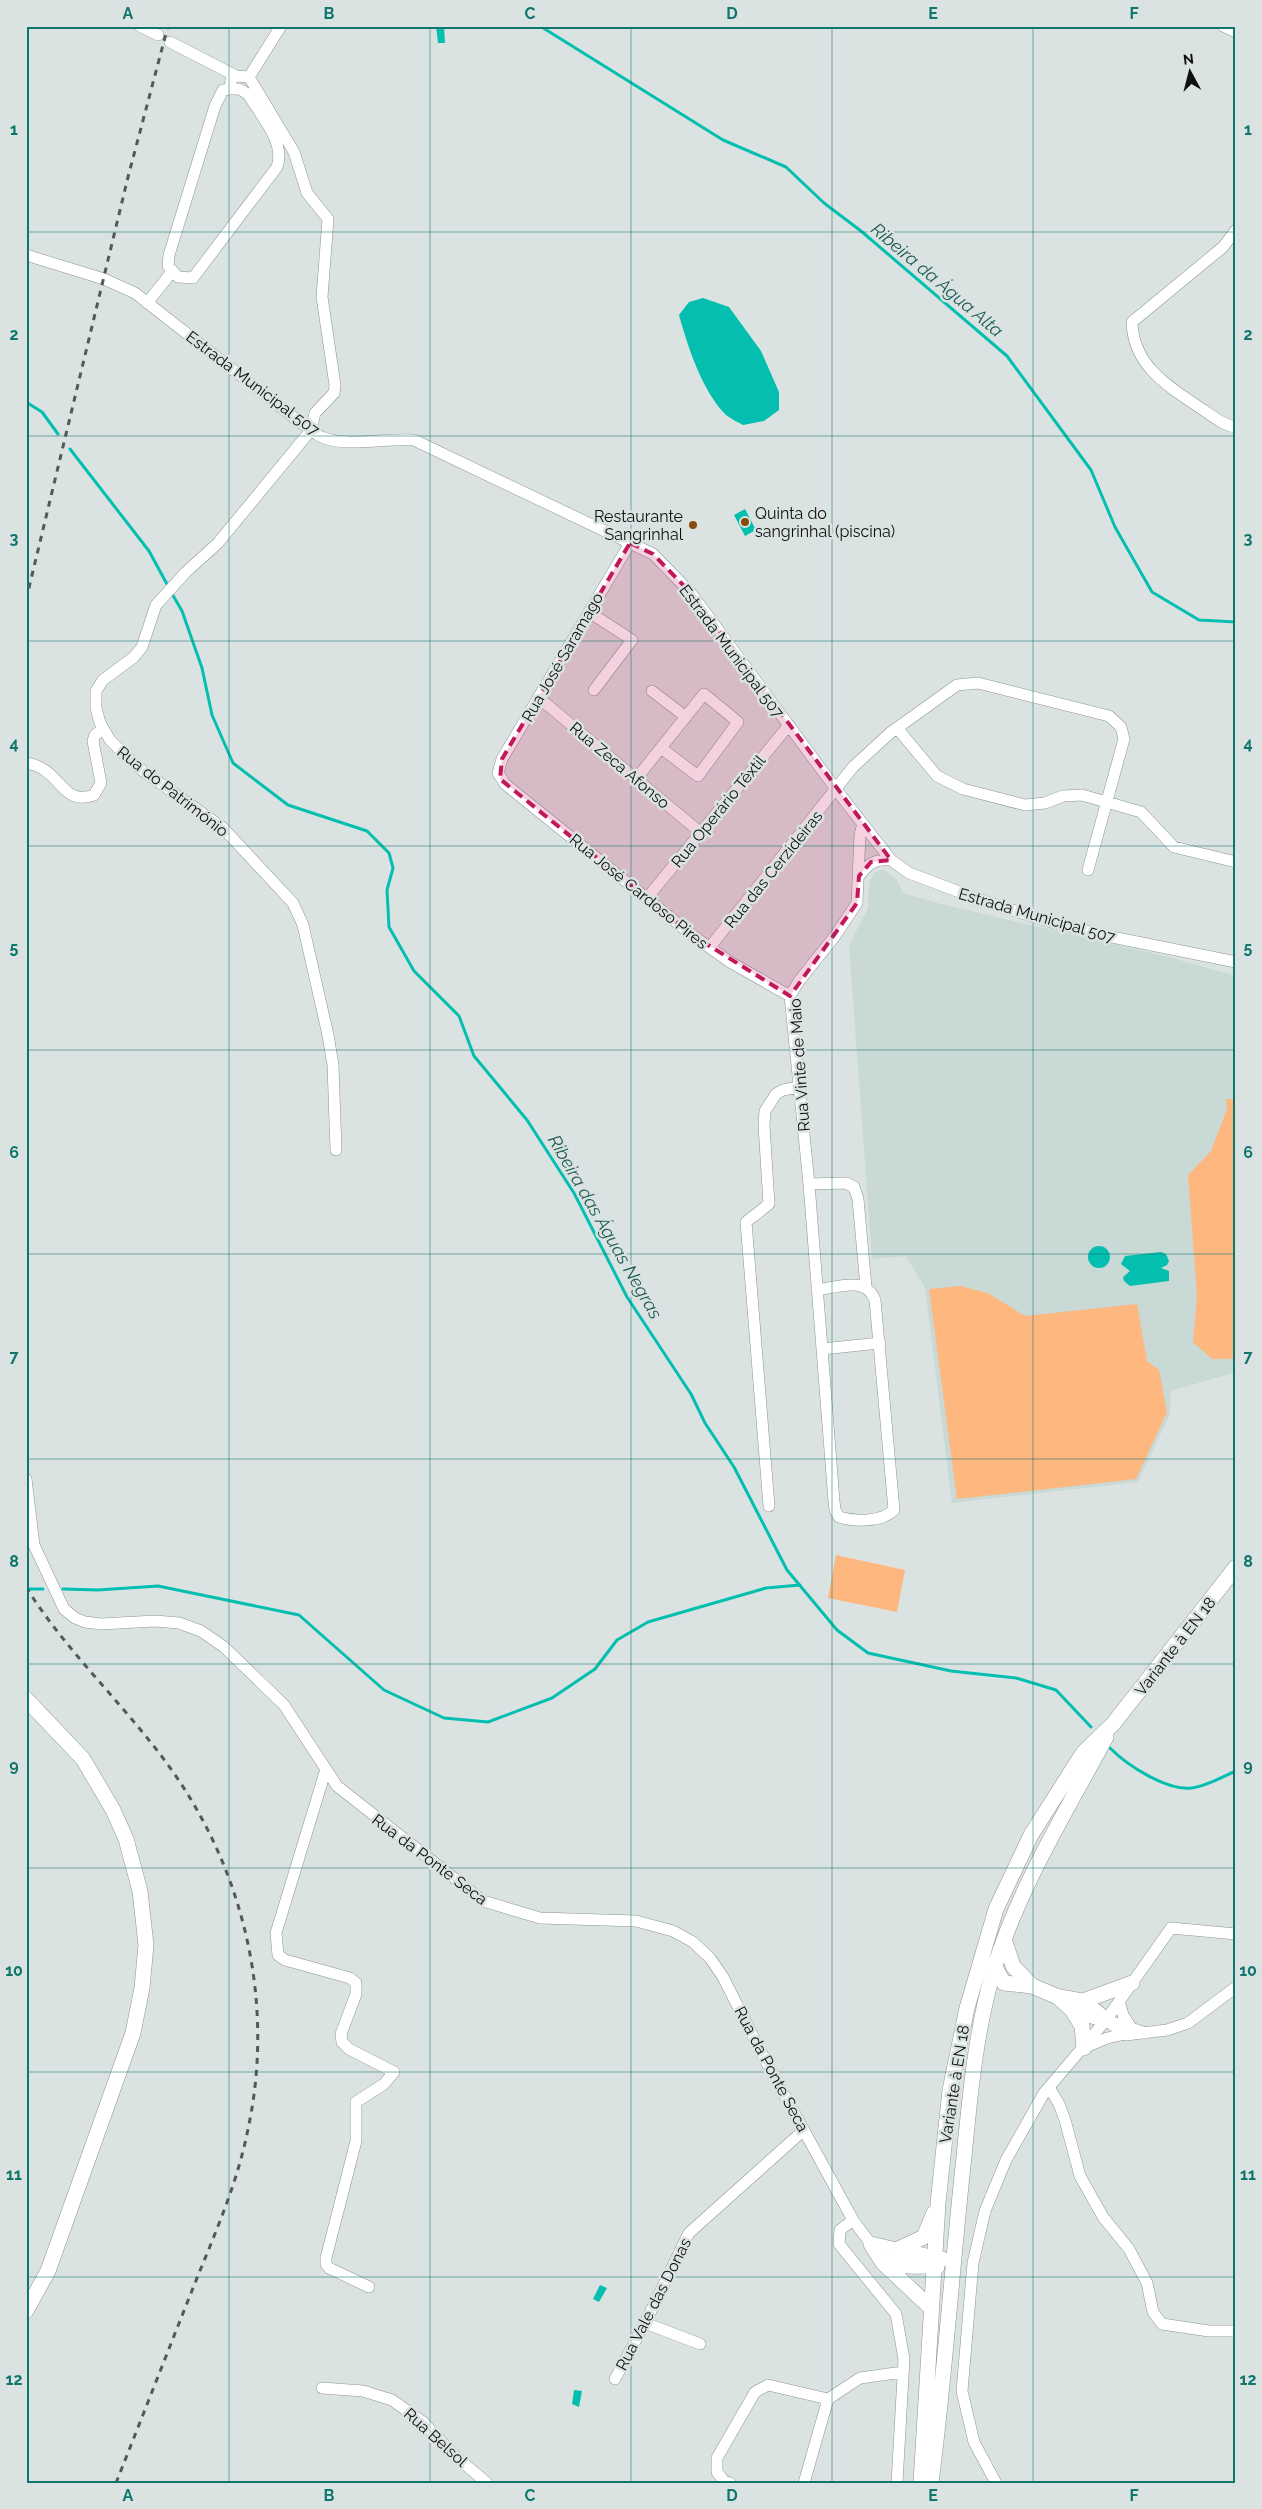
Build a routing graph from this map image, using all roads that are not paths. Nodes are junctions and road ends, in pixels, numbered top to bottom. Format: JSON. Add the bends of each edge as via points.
{"nodes":[{"id":1,"x":140,"y":26,"type":"edge"},
{"id":2,"x":281,"y":26,"type":"edge"},
{"id":3,"x":1223,"y":26,"type":"edge"},
{"id":4,"x":1236,"y":32,"type":"edge"},
{"id":5,"x":158,"y":35,"type":"dead end"},
{"id":6,"x":170,"y":42,"type":"dead end"},
{"id":7,"x":236,"y":76,"type":"junction"},
{"id":8,"x":249,"y":77,"type":"junction"},
{"id":9,"x":230,"y":88,"type":"junction"},
{"id":10,"x":1236,"y":230,"type":"edge"},
{"id":11,"x":26,"y":255,"type":"edge"},
{"id":12,"x":172,"y":273,"type":"junction"},
{"id":13,"x":148,"y":303,"type":"junction"},
{"id":14,"x":1236,"y":427,"type":"edge"},
{"id":15,"x":311,"y":430,"type":"junction"},
{"id":16,"x":630,"y":543,"type":"junction"},
{"id":17,"x":589,"y":612,"type":"junction"},
{"id":18,"x":594,"y":690,"type":"dead end"},
{"id":19,"x":652,"y":691,"type":"dead end"},
{"id":20,"x":539,"y":698,"type":"junction"},
{"id":21,"x":686,"y":716,"type":"junction"},
{"id":22,"x":789,"y":725,"type":"junction"},
{"id":23,"x":897,"y":728,"type":"junction"},
{"id":24,"x":104,"y":729,"type":"junction"},
{"id":25,"x":661,"y":748,"type":"junction"},
{"id":26,"x":26,"y":763,"type":"edge"},
{"id":27,"x":498,"y":773,"type":"joint"},
{"id":28,"x":636,"y":779,"type":"junction"},
{"id":29,"x":836,"y":789,"type":"junction"},
{"id":30,"x":1107,"y":802,"type":"junction"},
{"id":31,"x":863,"y":824,"type":"junction"},
{"id":32,"x":701,"y":833,"type":"junction"},
{"id":33,"x":892,"y":860,"type":"junction"},
{"id":34,"x":1236,"y":862,"type":"edge"},
{"id":35,"x":1088,"y":870,"type":"dead end"},
{"id":36,"x":859,"y":876,"type":"junction"},
{"id":37,"x":648,"y":898,"type":"junction"},
{"id":38,"x":710,"y":948,"type":"junction"},
{"id":39,"x":1236,"y":962,"type":"edge"},
{"id":40,"x":790,"y":996,"type":"junction"},
{"id":41,"x":799,"y":1088,"type":"junction"},
{"id":42,"x":336,"y":1150,"type":"dead end"},
{"id":43,"x":809,"y":1184,"type":"junction"},
{"id":44,"x":866,"y":1287,"type":"junction"},
{"id":45,"x":817,"y":1290,"type":"junction"},
{"id":46,"x":880,"y":1343,"type":"junction"},
{"id":47,"x":822,"y":1349,"type":"junction"},
{"id":48,"x":26,"y":1479,"type":"edge"},
{"id":49,"x":769,"y":1506,"type":"dead end"},
{"id":50,"x":1236,"y":1567,"type":"edge"},
{"id":51,"x":26,"y":1699,"type":"edge"},
{"id":52,"x":1113,"y":1724,"type":"junction"},
{"id":53,"x":326,"y":1769,"type":"junction"},
{"id":54,"x":1236,"y":1934,"type":"edge"},
{"id":55,"x":1005,"y":1942,"type":"junction"},
{"id":56,"x":986,"y":1943,"type":"junction"},
{"id":57,"x":1013,"y":1966,"type":"junction"},
{"id":58,"x":994,"y":1969,"type":"junction"},
{"id":59,"x":977,"y":1975,"type":"junction"},
{"id":60,"x":1132,"y":1984,"type":"junction"},
{"id":61,"x":1012,"y":1985,"type":"junction"},
{"id":62,"x":1032,"y":1986,"type":"junction"},
{"id":63,"x":1236,"y":1987,"type":"edge"},
{"id":64,"x":1119,"y":2001,"type":"junction"},
{"id":65,"x":987,"y":2002,"type":"junction"},
{"id":66,"x":1077,"y":2005,"type":"junction"},
{"id":67,"x":1106,"y":2020,"type":"junction"},
{"id":68,"x":1128,"y":2030,"type":"junction"},
{"id":69,"x":1084,"y":2048,"type":"junction"},
{"id":70,"x":1049,"y":2087,"type":"junction"},
{"id":71,"x":804,"y":2130,"type":"junction"},
{"id":72,"x":938,"y":2203,"type":"junction"},
{"id":73,"x":853,"y":2220,"type":"junction"},
{"id":74,"x":955,"y":2241,"type":"junction"},
{"id":75,"x":871,"y":2244,"type":"junction"},
{"id":76,"x":896,"y":2250,"type":"junction"},
{"id":77,"x":883,"y":2262,"type":"junction"},
{"id":78,"x":935,"y":2265,"type":"junction"},
{"id":79,"x":369,"y":2288,"type":"dead end"},
{"id":80,"x":950,"y":2301,"type":"junction"},
{"id":81,"x":931,"y":2308,"type":"junction"},
{"id":82,"x":26,"y":2312,"type":"edge"},
{"id":83,"x":646,"y":2323,"type":"junction"},
{"id":84,"x":1236,"y":2331,"type":"edge"},
{"id":85,"x":700,"y":2344,"type":"dead end"},
{"id":86,"x":903,"y":2372,"type":"junction"},
{"id":87,"x":615,"y":2379,"type":"dead end"},
{"id":88,"x":322,"y":2388,"type":"dead end"},
{"id":89,"x":828,"y":2399,"type":"junction"},
{"id":90,"x":487,"y":2483,"type":"edge"},
{"id":91,"x":730,"y":2483,"type":"edge"},
{"id":92,"x":804,"y":2483,"type":"edge"},
{"id":93,"x":896,"y":2483,"type":"edge"},
{"id":94,"x":920,"y":2483,"type":"edge"},
{"id":95,"x":930,"y":2483,"type":"edge"},
{"id":96,"x":996,"y":2483,"type":"edge"}],
"edges":[{"from":1,"to":5,"type":"street"},
{"from":2,"to":8,"type":"street"},
{"from":3,"to":4,"type":"street"},
{"from":6,"to":7,"type":"street"},
{"from":7,"to":8,"type":"street"},
{"from":7,"to":9,"type":"street"},
{"from":8,"to":15,"type":"street","name":"Rua do Património","via":[[294,152],[307,193],[328,219],[322,297],[335,385],[334,393],[315,413]]},
{"from":9,"to":12,"type":"street","via":[[224,90],[215,106],[169,256],[168,266]]},
{"from":9,"to":12,"type":"street","via":[[248,94],[278,144],[277,167],[193,278],[178,277]]},
{"from":10,"to":14,"type":"street","via":[[1223,247],[1132,322],[1136,347],[1153,374]]},
{"from":11,"to":13,"type":"street","name":"Estrada Municipal 507","via":[[104,279],[135,293]]},
{"from":12,"to":13,"type":"street"},
{"from":13,"to":15,"type":"street","name":"Estrada Municipal 507"},
{"from":15,"to":16,"type":"street","name":"Estrada Municipal 507","via":[[324,438],[345,441],[414,440]]},
{"from":15,"to":24,"type":"street","name":"Rua do Património","via":[[218,543],[156,605],[142,647],[134,658],[103,680],[96,691],[96,708]]},
{"from":16,"to":17,"type":"street","name":"Rua José Saramago"},
{"from":16,"to":22,"type":"street","name":"Estrada Municipal 507","via":[[652,554],[691,593]]},
{"from":17,"to":18,"type":"street","via":[[632,640]]},
{"from":17,"to":20,"type":"street","name":"Rua José Saramago"},
{"from":19,"to":21,"type":"street"},
{"from":20,"to":27,"type":"street","name":"Rua José Saramago","via":[[502,760]]},
{"from":20,"to":28,"type":"street","name":"Rua Zeca Afonso"},
{"from":21,"to":25,"type":"street"},
{"from":21,"to":25,"type":"street","via":[[704,694],[738,722],[698,776]]},
{"from":22,"to":29,"type":"street","name":"Estrada Municipal 507"},
{"from":22,"to":32,"type":"street","name":"Rua Operário Têxtil"},
{"from":23,"to":29,"type":"street","name":"Rua das Cerzideiras","via":[[866,752]]},
{"from":23,"to":30,"type":"street","via":[[938,776],[963,790],[1025,805],[1071,795]]},
{"from":23,"to":30,"type":"street","name":"Rua das Cerzideiras","via":[[957,685],[966,683],[978,683],[1109,716],[1121,727],[1124,739]]},
{"from":24,"to":26,"type":"street","via":[[95,735],[93,741],[101,784],[94,795],[77,798],[45,769]]},
{"from":24,"to":42,"type":"street","name":"Rua do Património","via":[[110,740],[143,771],[223,828],[293,903],[303,925],[328,1035],[333,1066]]},
{"from":25,"to":28,"type":"street"},
{"from":27,"to":37,"type":"street","name":"Rua José Cardoso Pires","via":[[505,784]]},
{"from":28,"to":32,"type":"street","name":"Rua Zeca Afonso"},
{"from":29,"to":31,"type":"street","name":"Estrada Municipal 507"},
{"from":29,"to":38,"type":"street","name":"Rua das Cerzideiras"},
{"from":30,"to":34,"type":"street","via":[[1141,812],[1174,847]]},
{"from":30,"to":35,"type":"street","name":"Rua das Cerzideiras"},
{"from":31,"to":33,"type":"street","name":"Estrada Municipal 507"},
{"from":31,"to":36,"type":"street","name":"Rua Vinte de Maio"},
{"from":32,"to":37,"type":"street","name":"Rua Operário Têxtil"},
{"from":33,"to":36,"type":"street","via":[[871,862]]},
{"from":33,"to":39,"type":"street","name":"Estrada Municipal 507","via":[[909,873],[941,886],[1047,921],[1102,936]]},
{"from":36,"to":40,"type":"street","name":"Rua Vinte de Maio","via":[[857,903]]},
{"from":37,"to":38,"type":"street","name":"Rua José Cardoso Pires"},
{"from":38,"to":40,"type":"street","name":"Rua José Cardoso Pires"},
{"from":40,"to":41,"type":"street","name":"Rua Vinte de Maio"},
{"from":41,"to":43,"type":"street","name":"Rua Vinte de Maio"},
{"from":41,"to":49,"type":"street","via":[[776,1094],[765,1111],[770,1204],[746,1222]]},
{"from":43,"to":44,"type":"street","via":[[846,1182],[854,1187],[858,1199]]},
{"from":43,"to":45,"type":"street","name":"Rua Vinte de Maio"},
{"from":44,"to":45,"type":"street"},
{"from":44,"to":46,"type":"street","via":[[875,1300]]},
{"from":45,"to":47,"type":"street","name":"Rua Vinte de Maio"},
{"from":46,"to":47,"type":"street"},
{"from":46,"to":47,"type":"street","name":"Rua Vinte de Maio","via":[[894,1510],[888,1516],[852,1521],[839,1517],[835,1510]]},
{"from":48,"to":53,"type":"street","name":"Rua da Ponte Seca","via":[[34,1545],[64,1609],[85,1622],[155,1621],[178,1623],[201,1631],[224,1647],[284,1705]]},
{"from":50,"to":52,"type":"main road","name":"Variante à EN 18"},
{"from":51,"to":82,"type":"main road","via":[[83,1759],[113,1810],[126,1839],[140,1891],[146,1945],[133,2032],[48,2271]]},
{"from":52,"to":55,"type":"main road","name":"Variante à EN 18","via":[[1044,1852],[1010,1923]]},
{"from":52,"to":56,"type":"main road","name":"Variante à EN 18","via":[[1083,1753],[1031,1835],[996,1909]]},
{"from":53,"to":71,"type":"street","name":"Rua da Ponte Seca","via":[[337,1786],[354,1801],[483,1901],[540,1918],[636,1921],[673,1931],[692,1942],[710,1958],[723,1977]]},
{"from":53,"to":79,"type":"street","via":[[275,1945],[278,1955],[285,1960],[350,1978],[356,1983],[356,1994],[341,2034],[342,2042],[394,2072],[384,2084],[356,2102],[356,2141],[326,2258],[329,2268]]},
{"from":54,"to":60,"type":"street","via":[[1171,1928]]},
{"from":55,"to":57,"type":"main road"},
{"from":55,"to":58,"type":"main road","name":"Variante à EN 18"},
{"from":56,"to":58,"type":"main road"},
{"from":56,"to":59,"type":"main road","name":"Variante à EN 18"},
{"from":57,"to":58,"type":"main road"},
{"from":57,"to":62,"type":"main road"},
{"from":58,"to":59,"type":"main road"},
{"from":58,"to":61,"type":"main road","via":[[1004,1982]]},
{"from":58,"to":65,"type":"main road","name":"Variante à EN 18"},
{"from":59,"to":72,"type":"main road","name":"Variante à EN 18","via":[[950,2090]]},
{"from":60,"to":64,"type":"street"},
{"from":60,"to":66,"type":"main road"},
{"from":61,"to":62,"type":"main road"},
{"from":61,"to":65,"type":"main road"},
{"from":62,"to":66,"type":"main road"},
{"from":63,"to":68,"type":"street","via":[[1188,2023],[1148,2033]]},
{"from":64,"to":67,"type":"street"},
{"from":64,"to":68,"type":"street"},
{"from":65,"to":74,"type":"main road","name":"Variante à EN 18","via":[[970,2096]]},
{"from":66,"to":67,"type":"main road"},
{"from":66,"to":69,"type":"main road"},
{"from":67,"to":68,"type":"street"},
{"from":67,"to":69,"type":"street"},
{"from":68,"to":69,"type":"street"},
{"from":69,"to":70,"type":"street"},
{"from":70,"to":84,"type":"street","via":[[1065,2120],[1080,2176],[1104,2217],[1129,2249],[1147,2283],[1152,2312],[1162,2324],[1209,2331]]},
{"from":70,"to":96,"type":"street","via":[[1006,2160],[985,2211],[973,2263],[962,2391],[974,2442]]},
{"from":71,"to":73,"type":"street","name":"Rua da Ponte Seca"},
{"from":71,"to":83,"type":"street","name":"Rua Vale das Donas","via":[[689,2233]]},
{"from":72,"to":76,"type":"main road","via":[[924,2237]]},
{"from":72,"to":78,"type":"main road","name":"Variante à EN 18"},
{"from":73,"to":75,"type":"street","name":"Rua da Ponte Seca"},
{"from":73,"to":86,"type":"street","via":[[840,2230],[839,2244],[896,2314],[904,2359]]},
{"from":74,"to":78,"type":"main road"},
{"from":74,"to":80,"type":"main road","name":"Variante à EN 18"},
{"from":75,"to":76,"type":"main road"},
{"from":75,"to":77,"type":"main road"},
{"from":76,"to":78,"type":"main road","via":[[923,2256]]},
{"from":77,"to":78,"type":"main road"},
{"from":77,"to":81,"type":"main road"},
{"from":78,"to":80,"type":"main road"},
{"from":78,"to":81,"type":"main road","name":"Variante à EN 18"},
{"from":80,"to":95,"type":"main road","name":"Variante à EN 18"},
{"from":81,"to":94,"type":"main road","name":"Variante à EN 18"},
{"from":83,"to":85,"type":"street"},
{"from":83,"to":87,"type":"street","name":"Rua Vale das Donas"},
{"from":86,"to":89,"type":"street","via":[[860,2378]]},
{"from":86,"to":93,"type":"street"},
{"from":88,"to":90,"type":"street","name":"Rua Belsol","via":[[363,2391],[392,2400],[423,2422]]},
{"from":89,"to":91,"type":"street","via":[[768,2385],[756,2392],[717,2458],[717,2472]]},
{"from":89,"to":92,"type":"street"}]}
